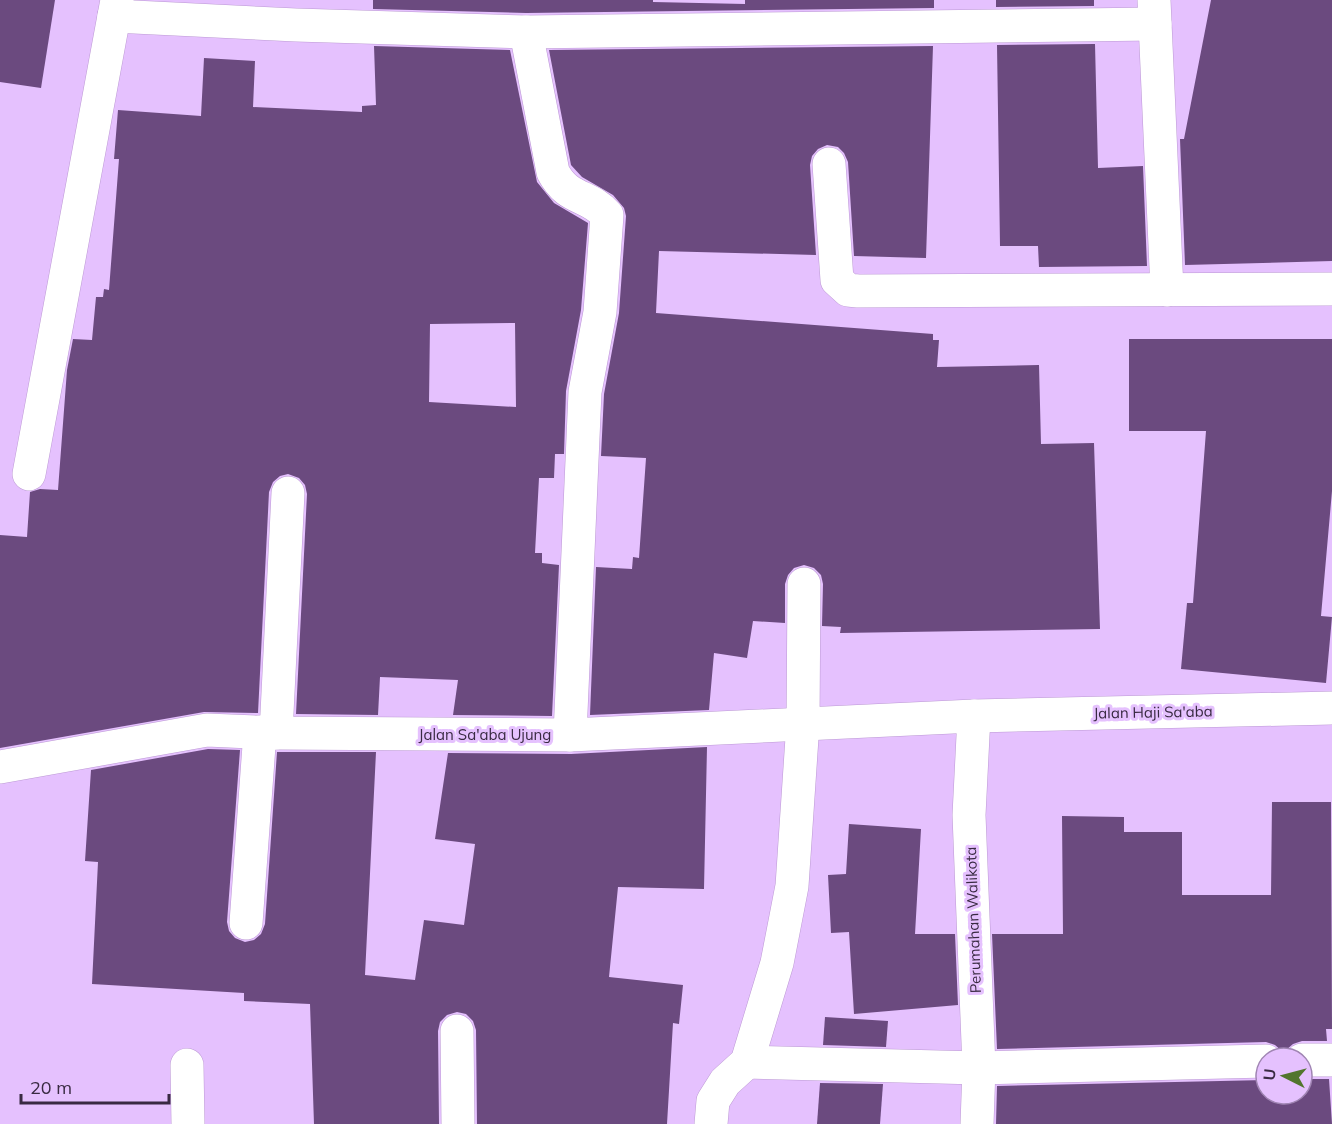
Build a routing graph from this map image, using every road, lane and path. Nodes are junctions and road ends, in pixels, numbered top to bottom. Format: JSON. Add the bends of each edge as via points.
{"nodes":[{"id":1,"x":116,"y":8,"type":"edge"},
{"id":2,"x":1155,"y":12,"type":"edge"},
{"id":3,"x":296,"y":13,"type":"edge"},
{"id":4,"x":526,"y":32,"type":"junction"},
{"id":5,"x":830,"y":164,"type":"dead end"},
{"id":6,"x":1332,"y":289,"type":"edge"},
{"id":7,"x":1167,"y":290,"type":"junction"},
{"id":8,"x":29,"y":474,"type":"dead end"},
{"id":9,"x":288,"y":493,"type":"dead end"},
{"id":10,"x":804,"y":584,"type":"dead end"},
{"id":11,"x":1332,"y":708,"type":"edge"},
{"id":12,"x":974,"y":716,"type":"junction"},
{"id":13,"x":803,"y":723,"type":"junction"},
{"id":14,"x":268,"y":733,"type":"junction"},
{"id":15,"x":570,"y":735,"type":"junction"},
{"id":16,"x":0,"y":767,"type":"edge"},
{"id":17,"x":246,"y":923,"type":"dead end"},
{"id":18,"x":457,"y":1031,"type":"dead end"},
{"id":19,"x":1314,"y":1060,"type":"edge"},
{"id":20,"x":1332,"y":1060,"type":"edge"},
{"id":21,"x":1254,"y":1061,"type":"edge"},
{"id":22,"x":747,"y":1062,"type":"junction"},
{"id":23,"x":187,"y":1065,"type":"dead end"},
{"id":24,"x":979,"y":1068,"type":"junction"},
{"id":25,"x":188,"y":1124,"type":"edge"},
{"id":26,"x":458,"y":1124,"type":"edge"},
{"id":27,"x":711,"y":1124,"type":"edge"},
{"id":28,"x":977,"y":1124,"type":"edge"}],
"edges":[{"from":1,"to":3,"type":"street"},
{"from":1,"to":8,"type":"street"},
{"from":2,"to":4,"type":"street"},
{"from":2,"to":7,"type":"street"},
{"from":3,"to":4,"type":"street"},
{"from":4,"to":15,"type":"street","via":[[553,172],[565,189],[598,204],[607,214],[600,312],[585,392]]},
{"from":5,"to":7,"type":"street","via":[[837,280],[848,290]]},
{"from":6,"to":7,"type":"street"},
{"from":9,"to":14,"type":"street"},
{"from":10,"to":13,"type":"street"},
{"from":11,"to":12,"type":"street","name":"Jalan Haji Sa'aba"},
{"from":12,"to":13,"type":"street","name":"Jalan Sa'aba Ujung"},
{"from":12,"to":24,"type":"street","name":"Perumahan Walikota","via":[[969,815]]},
{"from":13,"to":15,"type":"street","name":"Jalan Sa'aba Ujung"},
{"from":13,"to":22,"type":"street","via":[[792,886],[777,963]]},
{"from":14,"to":15,"type":"street","name":"Jalan Sa'aba Ujung"},
{"from":14,"to":16,"type":"street","name":"Jalan Sa'aba Ujung","via":[[207,730]]},
{"from":14,"to":17,"type":"street"},
{"from":18,"to":26,"type":"street"},
{"from":19,"to":20,"type":"street"},
{"from":21,"to":24,"type":"street"},
{"from":22,"to":24,"type":"street"},
{"from":22,"to":27,"type":"street","via":[[725,1082],[713,1101]]},
{"from":23,"to":25,"type":"street"},
{"from":24,"to":28,"type":"street","name":"Perumahan Walikota"}]}
